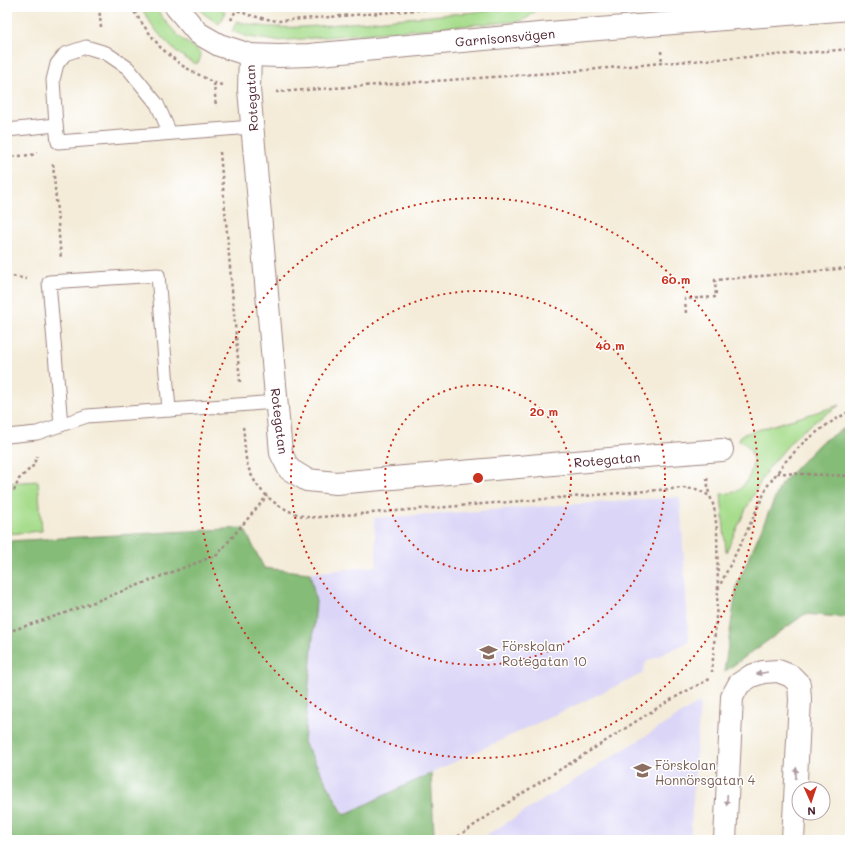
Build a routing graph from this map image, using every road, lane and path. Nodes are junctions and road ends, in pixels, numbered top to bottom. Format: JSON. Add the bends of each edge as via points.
{"nodes":[{"id":1,"x":176,"y":7,"type":"edge"},
{"id":2,"x":233,"y":7,"type":"edge"},
{"id":3,"x":456,"y":7,"type":"edge"},
{"id":4,"x":850,"y":9,"type":"edge"},
{"id":5,"x":250,"y":55,"type":"junction"},
{"id":6,"x":56,"y":125,"type":"junction"},
{"id":7,"x":252,"y":127,"type":"junction"},
{"id":8,"x":7,"y":130,"type":"edge"},
{"id":9,"x":170,"y":133,"type":"junction"},
{"id":10,"x":53,"y":160,"type":"dead end"},
{"id":11,"x":850,"y":268,"type":"edge"},
{"id":12,"x":62,"y":281,"type":"junction"},
{"id":13,"x":686,"y":312,"type":"dead end"},
{"id":14,"x":277,"y":402,"type":"junction"},
{"id":15,"x":170,"y":410,"type":"junction"},
{"id":16,"x":850,"y":411,"type":"edge"},
{"id":17,"x":61,"y":425,"type":"junction"},
{"id":18,"x":37,"y":434,"type":"junction"},
{"id":19,"x":7,"y":436,"type":"edge"},
{"id":20,"x":722,"y":450,"type":"dead end"},
{"id":21,"x":777,"y":473,"type":"junction"},
{"id":22,"x":850,"y":476,"type":"edge"},
{"id":23,"x":14,"y":491,"type":"dead end"},
{"id":24,"x":267,"y":496,"type":"dead end"},
{"id":25,"x":718,"y":590,"type":"dead end"},
{"id":26,"x":7,"y":632,"type":"edge"},
{"id":27,"x":712,"y":678,"type":"dead end"},
{"id":28,"x":453,"y":840,"type":"edge"},
{"id":29,"x":725,"y":840,"type":"edge"},
{"id":30,"x":793,"y":840,"type":"edge"}],
"edges":[{"from":1,"to":5,"type":"street","name":"Garnisonsvägen","via":[[198,33]]},
{"from":2,"to":3,"type":"path","via":[[256,17],[277,21]]},
{"from":4,"to":5,"type":"street","name":"Garnisonsvägen","via":[[309,55]]},
{"from":5,"to":7,"type":"street","name":"Rotegatan"},
{"from":6,"to":8,"type":"lane"},
{"from":6,"to":9,"type":"lane","via":[[58,142]]},
{"from":6,"to":9,"type":"lane","via":[[53,80],[56,64],[65,54],[86,47],[106,52],[128,68],[157,104]]},
{"from":7,"to":9,"type":"lane"},
{"from":7,"to":14,"type":"street","name":"Rotegatan"},
{"from":10,"to":12,"type":"path"},
{"from":11,"to":13,"type":"path","via":[[715,280],[716,297],[685,299]]},
{"from":12,"to":15,"type":"lane","via":[[158,275]]},
{"from":12,"to":17,"type":"lane","via":[[49,282]]},
{"from":14,"to":15,"type":"lane"},
{"from":14,"to":20,"type":"street","name":"Rotegatan","via":[[281,453],[289,469],[307,480],[336,483]]},
{"from":15,"to":17,"type":"lane","via":[[87,416]]},
{"from":16,"to":21,"type":"path","via":[[804,442]]},
{"from":17,"to":18,"type":"lane"},
{"from":18,"to":19,"type":"lane"},
{"from":18,"to":23,"type":"path","via":[[38,451],[32,466],[20,479]]},
{"from":21,"to":22,"type":"path"},
{"from":21,"to":25,"type":"path","via":[[768,485]]},
{"from":24,"to":26,"type":"path","via":[[217,555]]},
{"from":27,"to":28,"type":"path","via":[[629,726]]},
{"from":30,"to":29,"type":"street","one_way":true,"via":[[799,684],[791,676],[778,672],[763,672],[751,676],[739,684],[732,697]]}]}
